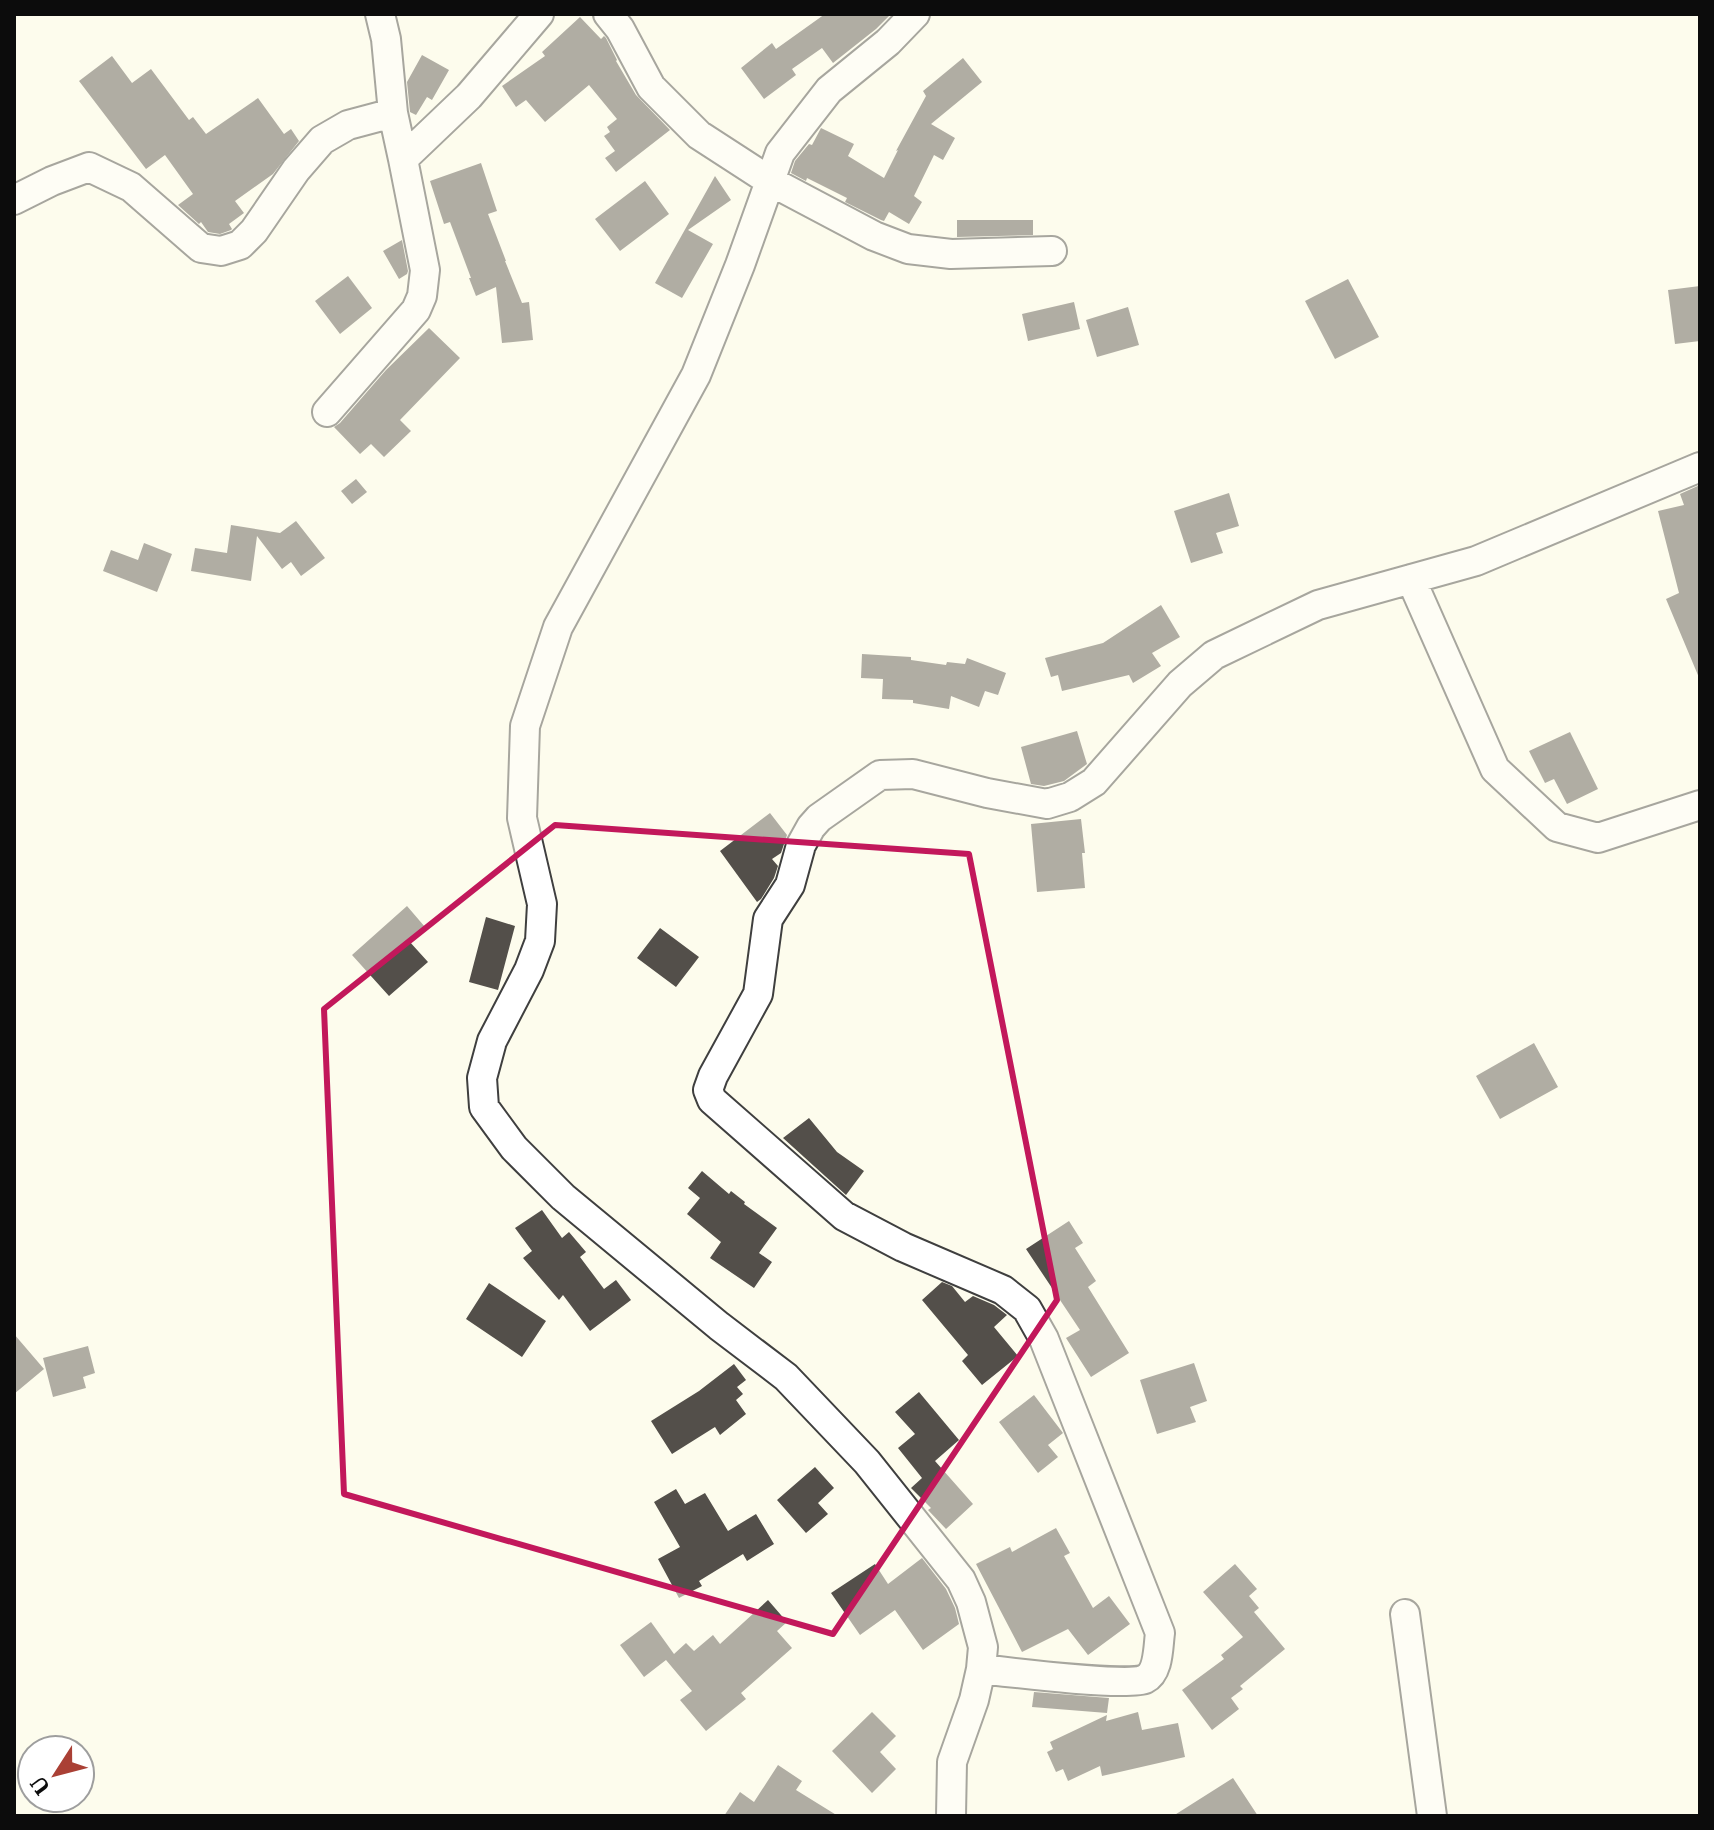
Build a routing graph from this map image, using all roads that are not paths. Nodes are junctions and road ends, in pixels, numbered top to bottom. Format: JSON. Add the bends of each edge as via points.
{"nodes":[{"id":1,"x":380,"y":14,"type":"edge"},
{"id":2,"x":539,"y":14,"type":"edge"},
{"id":3,"x":608,"y":14,"type":"edge"},
{"id":4,"x":915,"y":14,"type":"edge"},
{"id":5,"x":393,"y":113,"type":"junction"},
{"id":6,"x":403,"y":159,"type":"junction"},
{"id":7,"x":770,"y":181,"type":"junction"},
{"id":8,"x":14,"y":200,"type":"edge"},
{"id":9,"x":1052,"y":251,"type":"dead end"},
{"id":10,"x":327,"y":412,"type":"dead end"},
{"id":11,"x":1700,"y":467,"type":"edge"},
{"id":12,"x":1411,"y":579,"type":"junction"},
{"id":13,"x":1700,"y":805,"type":"edge"},
{"id":14,"x":1405,"y":1614,"type":"dead end"},
{"id":15,"x":981,"y":1669,"type":"junction"},
{"id":16,"x":951,"y":1816,"type":"edge"},
{"id":17,"x":1432,"y":1816,"type":"edge"}],
"edges":[{"from":1,"to":5,"type":"street"},
{"from":2,"to":6,"type":"street","via":[[469,96]]},
{"from":3,"to":7,"type":"street","via":[[651,87],[699,135]]},
{"from":4,"to":7,"type":"street","via":[[829,90],[780,153]]},
{"from":5,"to":6,"type":"street"},
{"from":5,"to":8,"type":"street","via":[[348,125],[322,140],[254,231],[240,245],[221,251],[201,248],[131,187],[89,167]]},
{"from":6,"to":10,"type":"street","via":[[425,270],[422,296],[416,310]]},
{"from":7,"to":9,"type":"street","via":[[908,249],[951,254]]},
{"from":7,"to":15,"type":"street","via":[[696,375],[558,627],[525,726],[522,818],[542,904],[540,941],[492,1041],[482,1078],[484,1107],[514,1148],[563,1197],[786,1377],[867,1462],[961,1580],[983,1647]]},
{"from":11,"to":12,"type":"street","via":[[1476,561]]},
{"from":12,"to":13,"type":"street","via":[[1495,769],[1557,827],[1598,838]]},
{"from":12,"to":15,"type":"street","via":[[1318,605],[1214,655],[1180,684],[1094,782],[1070,797],[1047,804],[913,774],[880,775],[811,827],[790,885],[768,919],[758,994],[713,1076],[708,1090],[712,1100],[844,1216],[1003,1290],[1027,1309],[1044,1339],[1160,1633],[1155,1666],[1143,1681]]},
{"from":14,"to":17,"type":"street"},
{"from":15,"to":16,"type":"street","via":[[952,1762]]}]}
